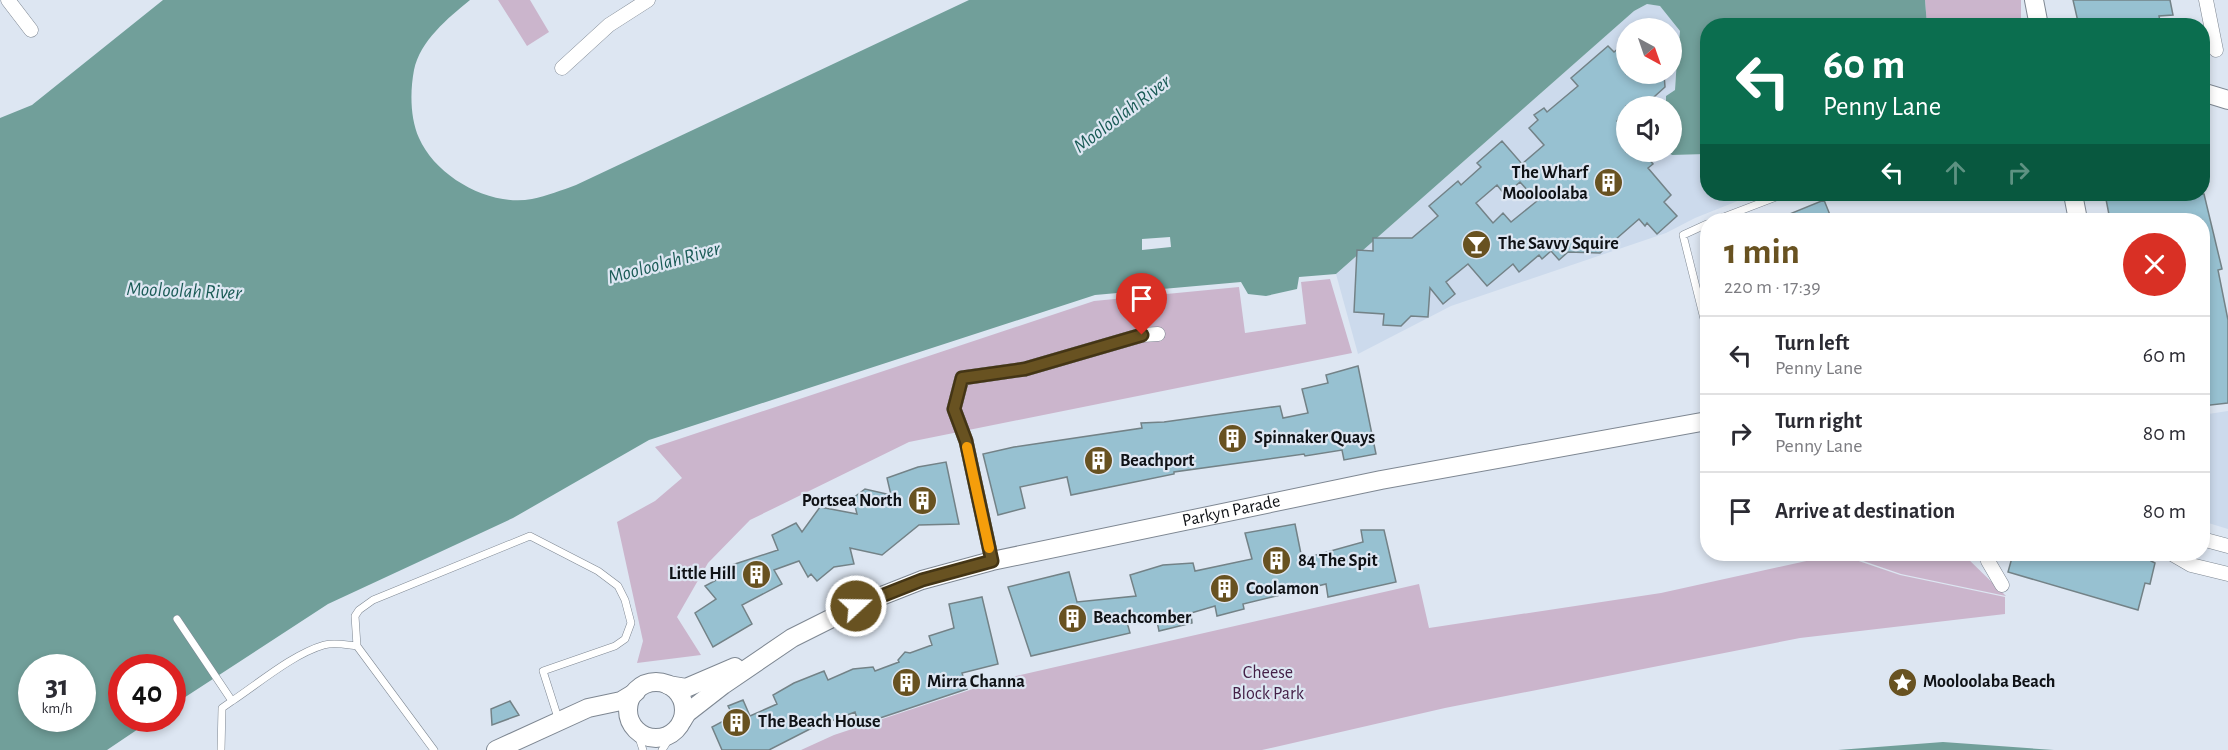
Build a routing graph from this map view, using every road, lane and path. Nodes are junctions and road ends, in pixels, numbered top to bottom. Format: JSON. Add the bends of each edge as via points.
{"nodes":[{"id":1,"x":8,"y":0,"type":"edge"},
{"id":2,"x":648,"y":0,"type":"edge"},
{"id":3,"x":2034,"y":0,"type":"edge"},
{"id":4,"x":2206,"y":0,"type":"edge"},
{"id":5,"x":2037,"y":18,"type":"edge"},
{"id":6,"x":2210,"y":18,"type":"edge"},
{"id":7,"x":2210,"y":20,"type":"edge"},
{"id":8,"x":31,"y":30,"type":"dead end"},
{"id":9,"x":2216,"y":50,"type":"dead end"},
{"id":10,"x":562,"y":68,"type":"dead end"},
{"id":11,"x":2210,"y":94,"type":"edge"},
{"id":12,"x":2228,"y":100,"type":"edge"},
{"id":13,"x":1766,"y":201,"type":"edge"},
{"id":14,"x":1734,"y":213,"type":"edge"},
{"id":15,"x":1700,"y":227,"type":"edge"},
{"id":16,"x":1700,"y":303,"type":"edge"},
{"id":17,"x":1158,"y":334,"type":"dead end"},
{"id":18,"x":1700,"y":423,"type":"edge"},
{"id":19,"x":2210,"y":541,"type":"edge"},
{"id":20,"x":2228,"y":546,"type":"edge"},
{"id":21,"x":992,"y":561,"type":"junction"},
{"id":22,"x":1988,"y":561,"type":"edge"},
{"id":23,"x":2184,"y":561,"type":"edge"},
{"id":24,"x":2228,"y":574,"type":"edge"},
{"id":25,"x":2002,"y":585,"type":"dead end"},
{"id":26,"x":177,"y":620,"type":"dead end"},
{"id":27,"x":357,"y":646,"type":"junction"},
{"id":28,"x":772,"y":651,"type":"junction"},
{"id":29,"x":668,"y":685,"type":"junction"},
{"id":30,"x":636,"y":692,"type":"junction"},
{"id":31,"x":232,"y":701,"type":"junction"},
{"id":32,"x":561,"y":720,"type":"junction"},
{"id":33,"x":678,"y":726,"type":"junction"},
{"id":34,"x":634,"y":727,"type":"junction"},
{"id":35,"x":221,"y":750,"type":"edge"},
{"id":36,"x":434,"y":750,"type":"edge"},
{"id":37,"x":496,"y":750,"type":"edge"},
{"id":38,"x":644,"y":750,"type":"edge"},
{"id":39,"x":662,"y":750,"type":"edge"}],
"edges":[{"from":1,"to":8,"type":"street"},
{"from":2,"to":10,"type":"street","via":[[609,25]]},
{"from":3,"to":5,"type":"street"},
{"from":4,"to":6,"type":"street"},
{"from":7,"to":9,"type":"street"},
{"from":11,"to":12,"type":"street"},
{"from":13,"to":14,"type":"lane"},
{"from":15,"to":16,"type":"lane","via":[[1683,235]]},
{"from":17,"to":21,"type":"street","via":[[1142,335],[1025,369],[962,378],[954,409],[966,441]]},
{"from":18,"to":21,"type":"street","name":"Parkyn Parade","via":[[1381,480]]},
{"from":19,"to":20,"type":"street"},
{"from":21,"to":28,"type":"street","name":"Parkyn Parade","via":[[922,580],[856,606]]},
{"from":22,"to":25,"type":"street"},
{"from":23,"to":24,"type":"street"},
{"from":26,"to":31,"type":"lane"},
{"from":27,"to":31,"type":"lane","via":[[323,645]]},
{"from":27,"to":32,"type":"lane","via":[[356,616],[366,604],[530,536],[598,571],[618,586],[631,623],[625,639],[615,646],[543,671]]},
{"from":27,"to":36,"type":"lane"},
{"from":28,"to":29,"type":"street","name":"Parkyn Parade","via":[[694,685]]},
{"from":28,"to":33,"type":"street","name":"Parkyn Parade","via":[[691,710]]},
{"from":29,"to":30,"type":"street","via":[[656,682]]},
{"from":29,"to":33,"type":"street","via":[[678,693],[684,708]]},
{"from":30,"to":32,"type":"street","via":[[624,700],[593,706]]},
{"from":30,"to":34,"type":"street","via":[[628,709]]},
{"from":31,"to":35,"type":"lane","via":[[222,708]]},
{"from":32,"to":34,"type":"street","via":[[604,714],[620,717]]},
{"from":32,"to":37,"type":"street"},
{"from":33,"to":34,"type":"street","via":[[663,737],[653,738]]},
{"from":33,"to":39,"type":"lane"},
{"from":34,"to":38,"type":"lane"}]}
